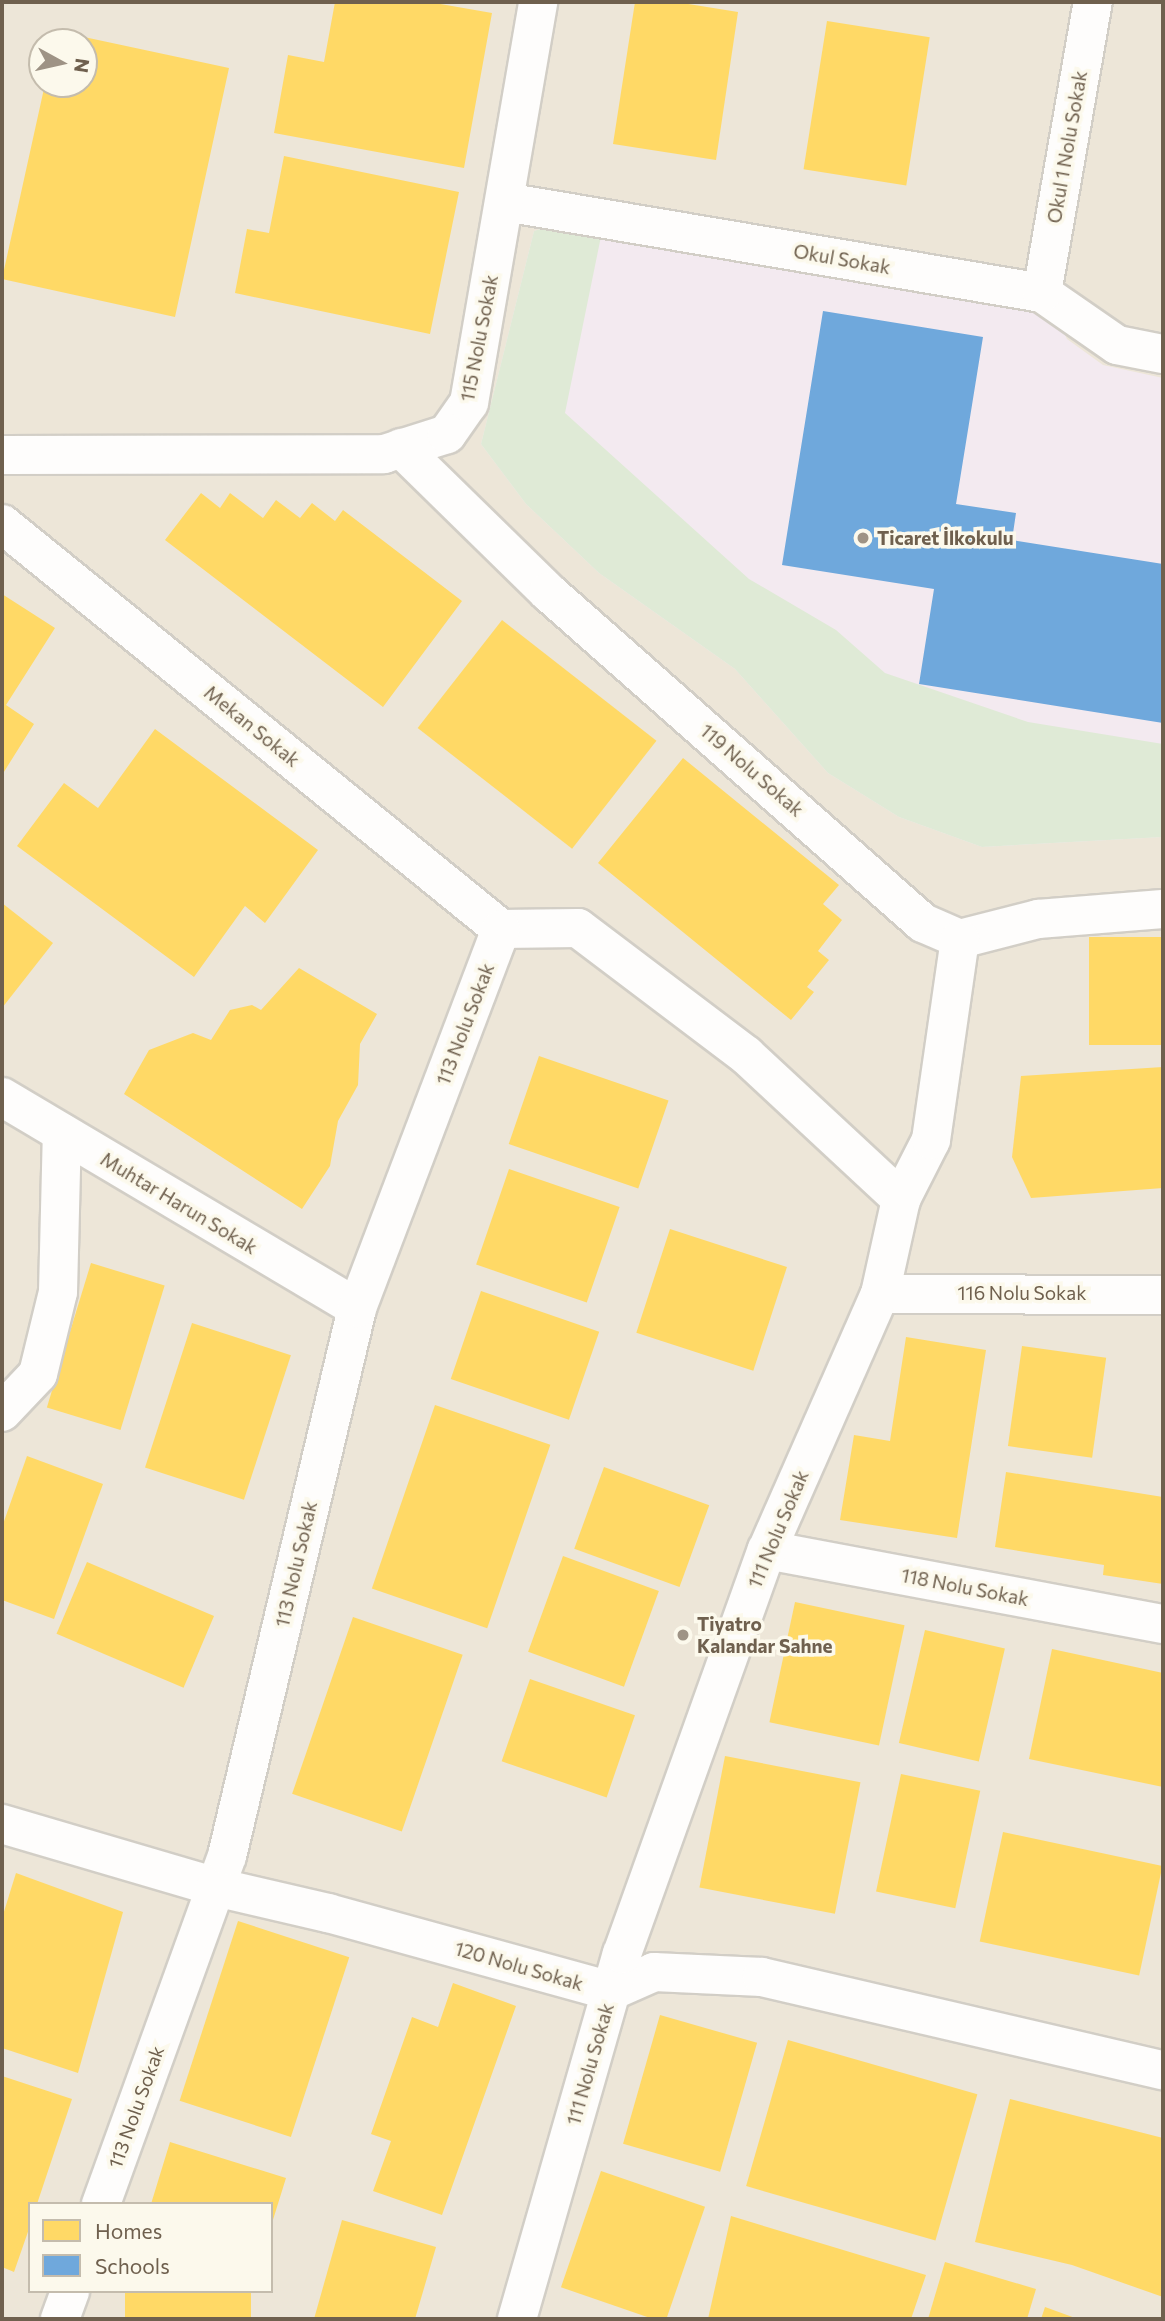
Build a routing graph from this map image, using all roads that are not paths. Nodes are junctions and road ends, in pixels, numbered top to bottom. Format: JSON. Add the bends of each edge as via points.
{"nodes":[{"id":1,"x":538,"y":2,"type":"edge"},
{"id":2,"x":1093,"y":2,"type":"edge"},
{"id":3,"x":505,"y":202,"type":"junction"},
{"id":4,"x":1042,"y":293,"type":"junction"},
{"id":5,"x":1163,"y":354,"type":"edge"},
{"id":6,"x":401,"y":448,"type":"junction"},
{"id":7,"x":2,"y":455,"type":"edge"},
{"id":8,"x":2,"y":524,"type":"edge"},
{"id":9,"x":1163,"y":909,"type":"edge"},
{"id":10,"x":502,"y":929,"type":"junction"},
{"id":11,"x":960,"y":939,"type":"junction"},
{"id":12,"x":2,"y":1097,"type":"edge"},
{"id":13,"x":62,"y":1133,"type":"junction"},
{"id":14,"x":901,"y":1199,"type":"junction"},
{"id":15,"x":880,"y":1294,"type":"junction"},
{"id":16,"x":1163,"y":1295,"type":"edge"},
{"id":17,"x":357,"y":1308,"type":"junction"},
{"id":18,"x":2,"y":1412,"type":"edge"},
{"id":19,"x":767,"y":1550,"type":"junction"},
{"id":20,"x":1163,"y":1624,"type":"edge"},
{"id":21,"x":2,"y":1824,"type":"edge"},
{"id":22,"x":216,"y":1887,"type":"junction"},
{"id":23,"x":611,"y":1991,"type":"junction"},
{"id":24,"x":1163,"y":2070,"type":"edge"},
{"id":25,"x":102,"y":2202,"type":"edge"},
{"id":26,"x":69,"y":2293,"type":"edge"},
{"id":27,"x":60,"y":2319,"type":"edge"},
{"id":28,"x":519,"y":2319,"type":"edge"}],
"edges":[{"from":1,"to":3,"type":"street","name":"115 Nolu Sokak"},
{"from":2,"to":4,"type":"street","name":"Okul 1 Nolu Sokak"},
{"from":3,"to":4,"type":"street","name":"Okul Sokak"},
{"from":3,"to":6,"type":"street","name":"115 Nolu Sokak","via":[[469,403],[447,434]]},
{"from":4,"to":5,"type":"street","name":"Okul Sokak","via":[[1117,345]]},
{"from":6,"to":7,"type":"street","name":"115 Nolu Sokak","via":[[384,454]]},
{"from":6,"to":11,"type":"street","name":"119 Nolu Sokak","via":[[548,592],[923,923]]},
{"from":8,"to":10,"type":"street","name":"Mekan Sokak"},
{"from":9,"to":11,"type":"street","via":[[1038,919]]},
{"from":10,"to":14,"type":"street","via":[[578,928],[747,1055]]},
{"from":10,"to":17,"type":"street","name":"113 Nolu Sokak"},
{"from":11,"to":14,"type":"street","name":"111 Nolu Sokak","via":[[931,1140]]},
{"from":12,"to":13,"type":"street","name":"Muhtar Harun Sokak"},
{"from":13,"to":17,"type":"street","name":"Muhtar Harun Sokak"},
{"from":13,"to":18,"type":"street","via":[[58,1292],[38,1374]]},
{"from":14,"to":15,"type":"street","name":"111 Nolu Sokak"},
{"from":15,"to":16,"type":"street","name":"116 Nolu Sokak"},
{"from":15,"to":19,"type":"street","name":"111 Nolu Sokak"},
{"from":17,"to":22,"type":"street","name":"113 Nolu Sokak","via":[[228,1856]]},
{"from":19,"to":20,"type":"street","name":"118 Nolu Sokak"},
{"from":19,"to":23,"type":"street","name":"111 Nolu Sokak"},
{"from":21,"to":22,"type":"street","name":"120 Nolu Sokak"},
{"from":22,"to":23,"type":"street","name":"120 Nolu Sokak"},
{"from":22,"to":25,"type":"street","name":"113 Nolu Sokak"},
{"from":23,"to":24,"type":"street","via":[[654,1972],[762,1976]]},
{"from":23,"to":28,"type":"street","name":"111 Nolu Sokak"},
{"from":26,"to":27,"type":"street"}]}
